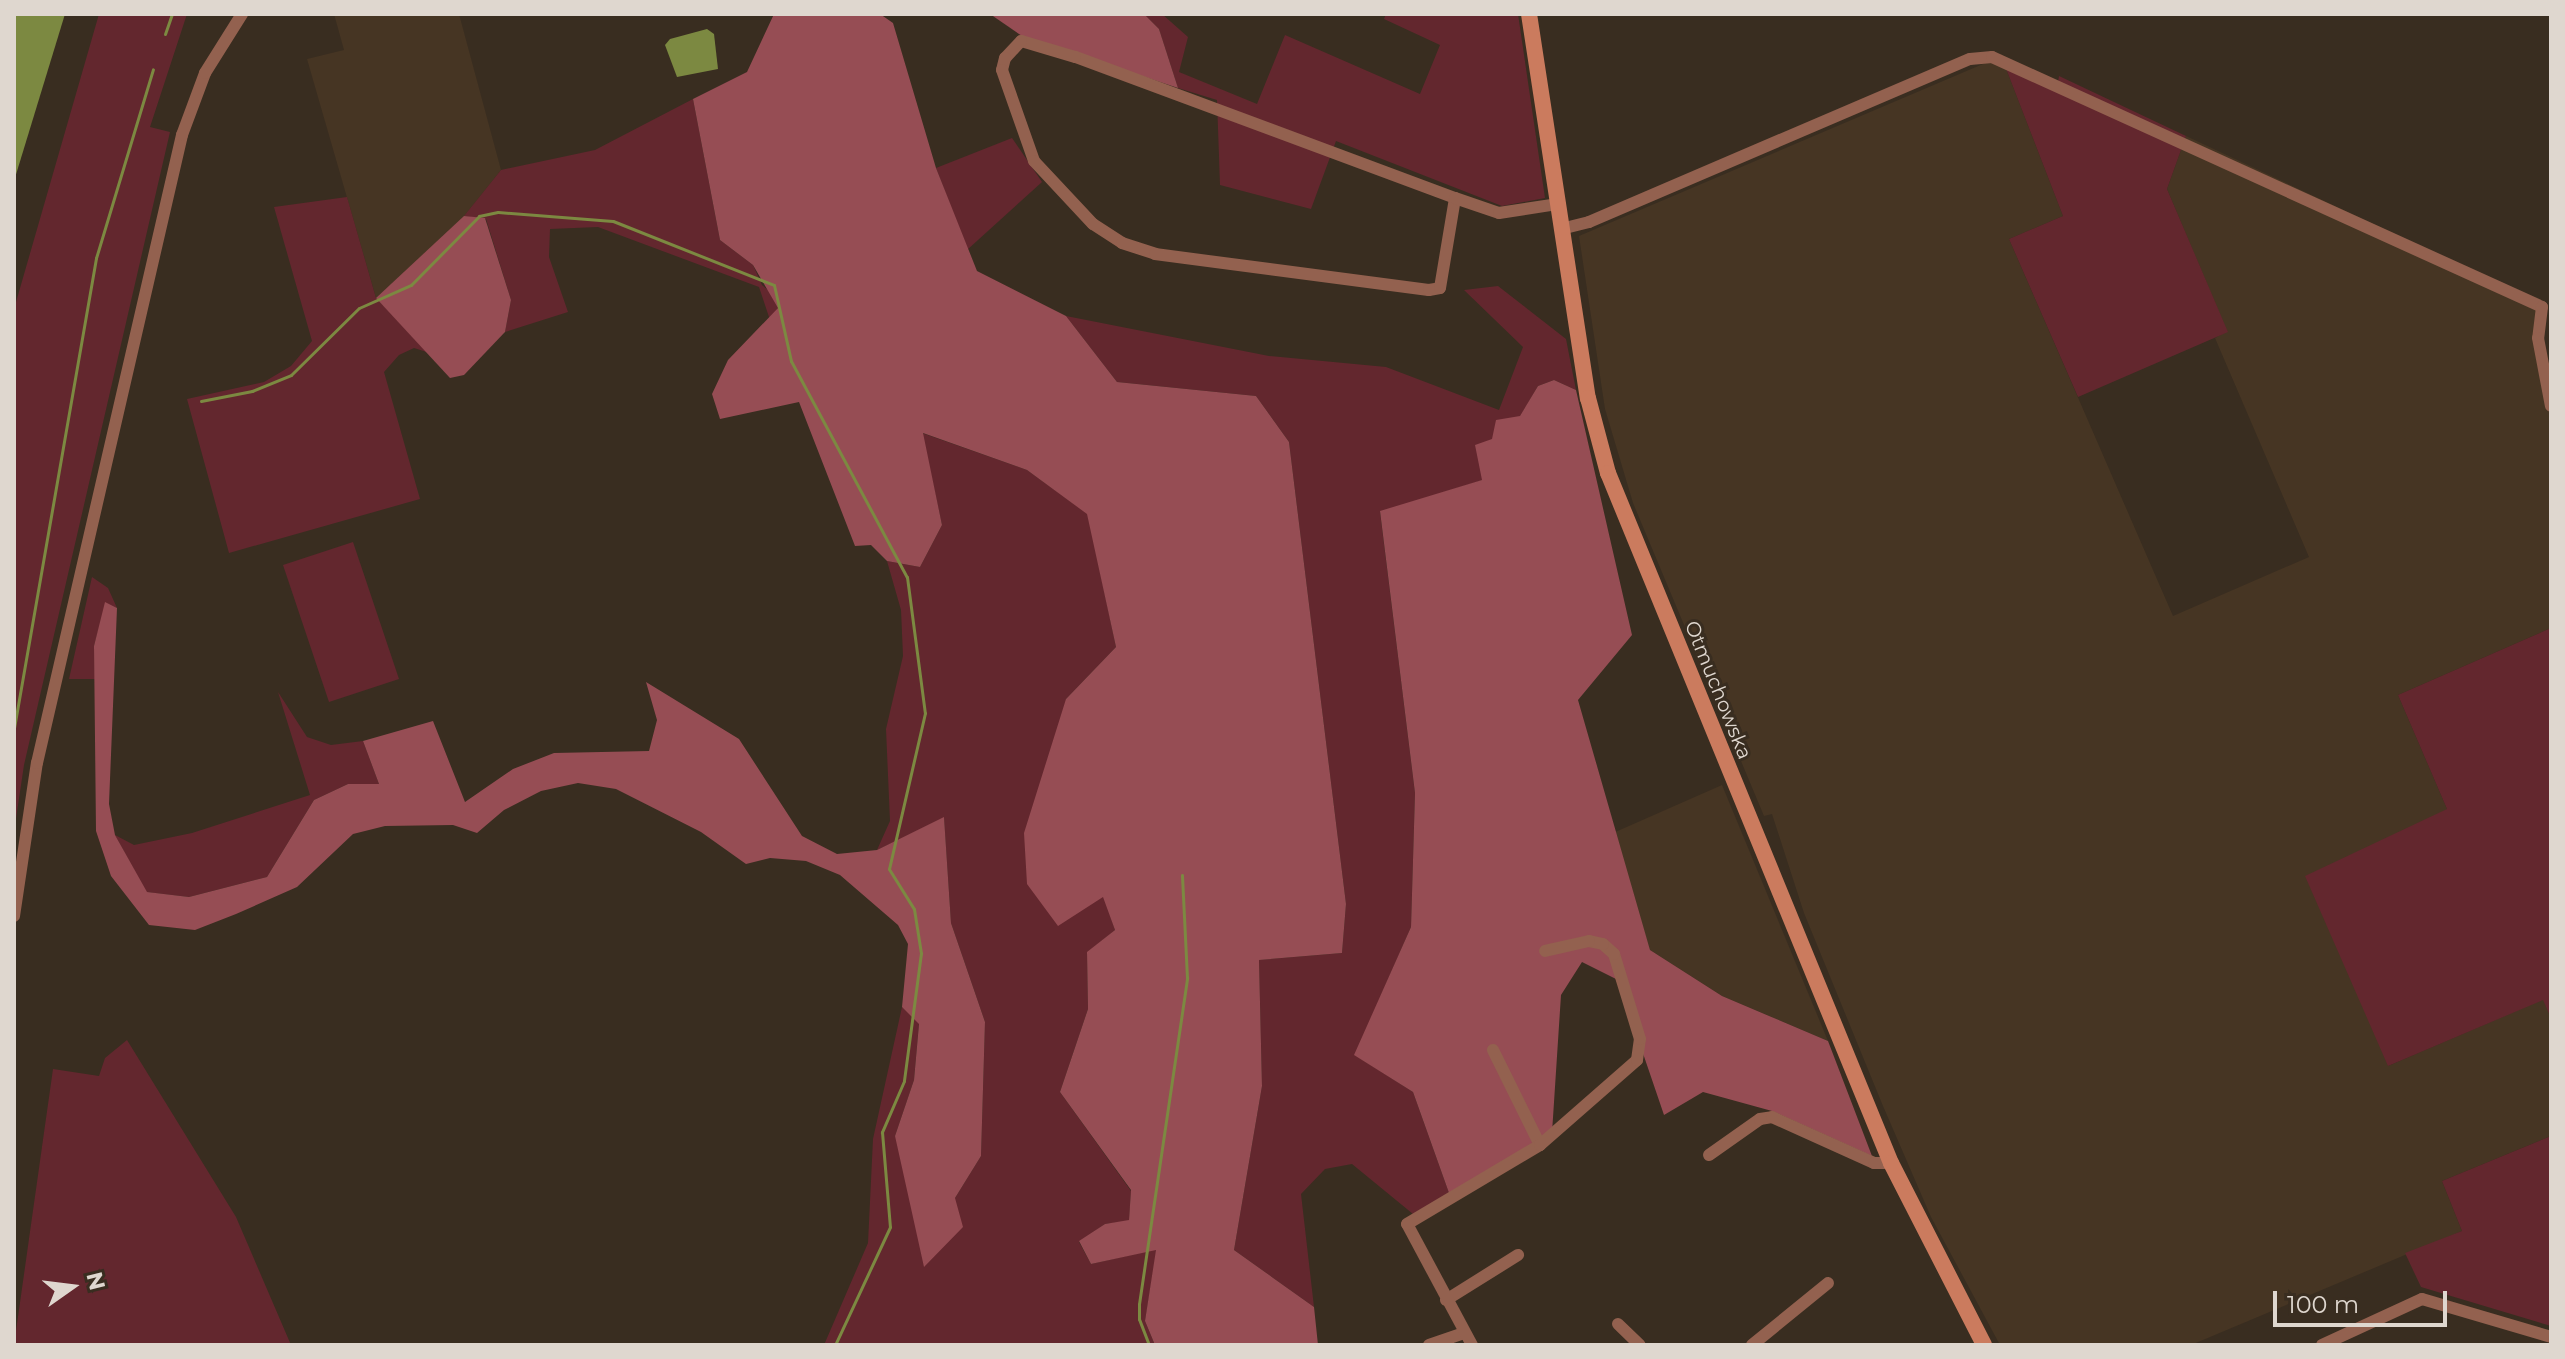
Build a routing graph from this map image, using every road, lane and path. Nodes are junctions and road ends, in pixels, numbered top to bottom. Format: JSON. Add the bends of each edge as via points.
{"nodes":[{"id":1,"x":242,"y":14,"type":"edge"},
{"id":2,"x":1529,"y":14,"type":"edge"},
{"id":3,"x":1455,"y":198,"type":"junction"},
{"id":4,"x":1558,"y":204,"type":"junction"},
{"id":5,"x":1561,"y":229,"type":"junction"},
{"id":6,"x":2551,"y":406,"type":"edge"},
{"id":7,"x":14,"y":916,"type":"edge"},
{"id":8,"x":1545,"y":951,"type":"dead end"},
{"id":9,"x":1493,"y":1050,"type":"dead end"},
{"id":10,"x":1540,"y":1145,"type":"junction"},
{"id":11,"x":1709,"y":1155,"type":"dead end"},
{"id":12,"x":1891,"y":1163,"type":"junction"},
{"id":13,"x":1518,"y":1255,"type":"dead end"},
{"id":14,"x":1828,"y":1283,"type":"dead end"},
{"id":15,"x":1446,"y":1300,"type":"junction"},
{"id":16,"x":1618,"y":1324,"type":"dead end"},
{"id":17,"x":1464,"y":1333,"type":"junction"},
{"id":18,"x":2551,"y":1337,"type":"edge"},
{"id":19,"x":1429,"y":1345,"type":"edge"},
{"id":20,"x":1472,"y":1345,"type":"edge"},
{"id":21,"x":1640,"y":1345,"type":"edge"},
{"id":22,"x":1752,"y":1345,"type":"edge"},
{"id":23,"x":1984,"y":1345,"type":"edge"},
{"id":24,"x":2322,"y":1345,"type":"edge"}],
"edges":[{"from":1,"to":7,"type":"street","via":[[205,73],[182,135],[37,763]]},
{"from":2,"to":4,"type":"main road","name":"Otmuchowska"},
{"from":3,"to":3,"type":"street","via":[[1075,57],[1021,41],[1005,58],[1002,70],[1034,161],[1093,224],[1122,243],[1155,254],[1396,289],[1440,288]]},
{"from":3,"to":4,"type":"street","via":[[1499,213]]},
{"from":4,"to":5,"type":"main road","name":"Otmuchowska"},
{"from":5,"to":6,"type":"street","via":[[1970,59],[1992,57],[2542,307],[2538,338]]},
{"from":5,"to":12,"type":"main road","name":"Otmuchowska","via":[[1588,398],[1608,473]]},
{"from":8,"to":10,"type":"street","via":[[1589,941],[1614,954],[1640,1039],[1628,1074]]},
{"from":9,"to":10,"type":"street"},
{"from":10,"to":15,"type":"street","via":[[1407,1224]]},
{"from":11,"to":12,"type":"street","via":[[1760,1119],[1772,1117],[1874,1163]]},
{"from":12,"to":23,"type":"main road","name":"Otmuchowska"},
{"from":13,"to":15,"type":"street"},
{"from":14,"to":22,"type":"street"},
{"from":15,"to":17,"type":"street"},
{"from":16,"to":21,"type":"street"},
{"from":17,"to":19,"type":"street"},
{"from":17,"to":20,"type":"street"},
{"from":18,"to":24,"type":"street","via":[[2422,1299]]}]}
